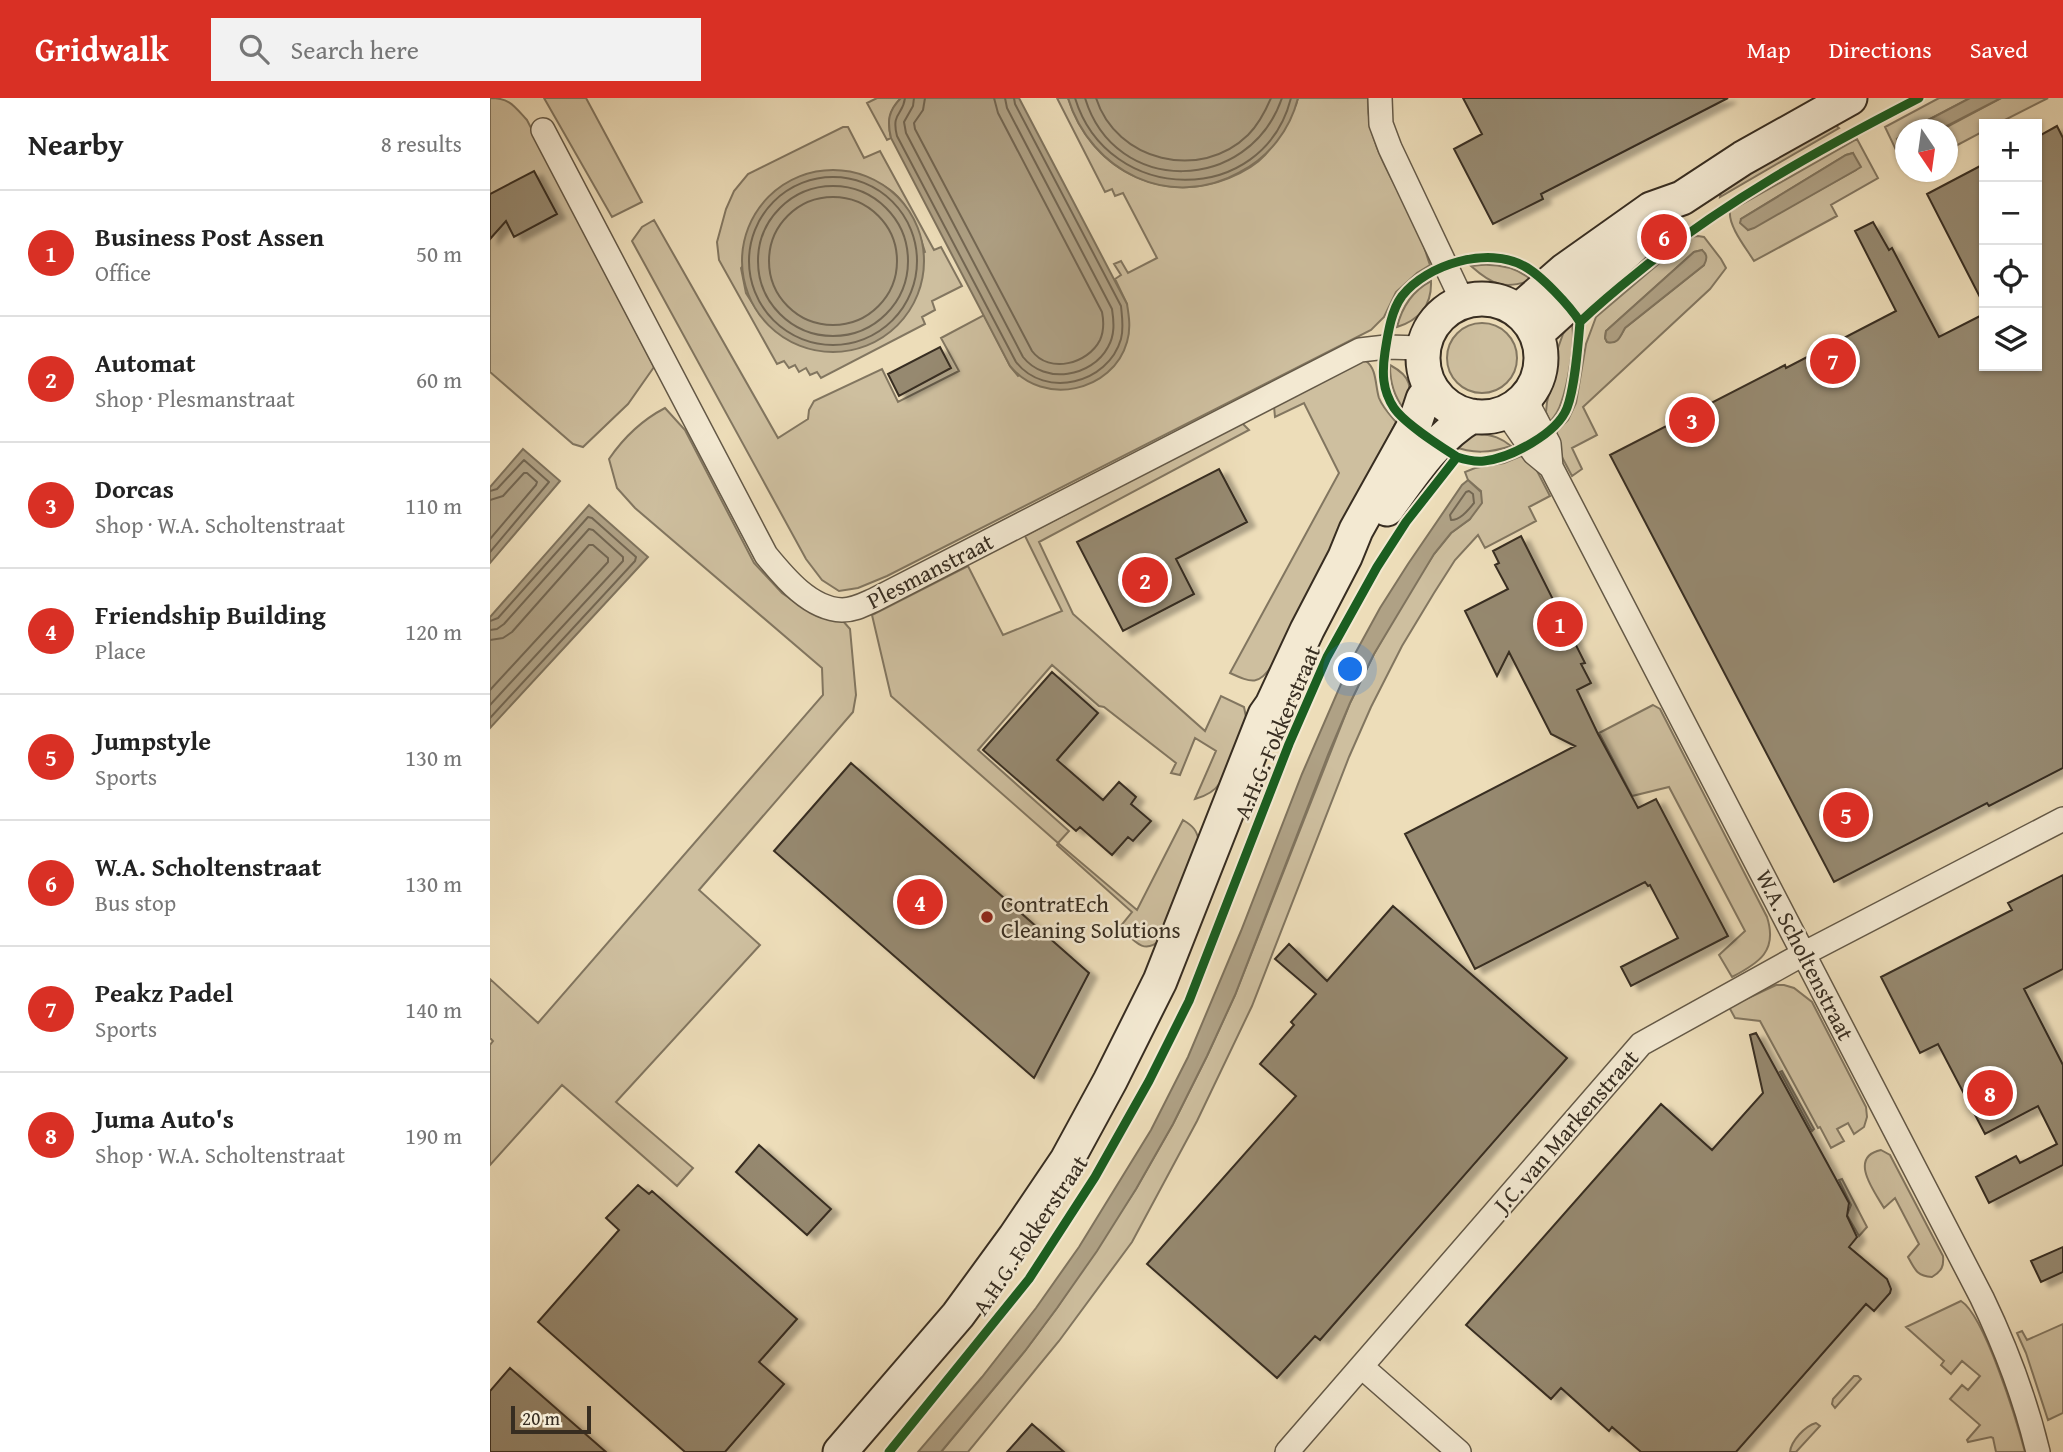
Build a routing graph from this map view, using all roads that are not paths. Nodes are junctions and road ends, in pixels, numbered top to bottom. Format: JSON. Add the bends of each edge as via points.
{"nodes":[{"id":1,"x":1380,"y":98,"type":"edge"},
{"id":2,"x":1850,"y":98,"type":"edge"},
{"id":3,"x":543,"y":130,"type":"dead end"},
{"id":4,"x":1463,"y":302,"type":"junction"},
{"id":5,"x":1527,"y":323,"type":"junction"},
{"id":6,"x":1423,"y":348,"type":"junction"},
{"id":7,"x":1431,"y":388,"type":"junction"},
{"id":8,"x":1501,"y":408,"type":"junction"},
{"id":9,"x":1345,"y":558,"type":"junction"},
{"id":10,"x":2063,"y":819,"type":"edge"},
{"id":11,"x":1805,"y":953,"type":"junction"},
{"id":12,"x":1362,"y":1367,"type":"junction"},
{"id":13,"x":840,"y":1452,"type":"edge"},
{"id":14,"x":1287,"y":1452,"type":"edge"},
{"id":15,"x":1459,"y":1452,"type":"edge"},
{"id":16,"x":2038,"y":1452,"type":"edge"}],
"edges":[{"from":1,"to":4,"type":"street","via":[[1381,124],[1390,148]]},
{"from":2,"to":5,"type":"street","via":[[1682,198],[1651,209],[1565,270]]},
{"from":3,"to":6,"type":"street","name":"Plesmanstraat","via":[[766,555],[786,580],[827,608],[856,608],[874,600],[1360,350]]},
{"from":4,"to":5,"type":"street","via":[[1492,299],[1505,303]]},
{"from":4,"to":6,"type":"street","via":[[1437,320]]},
{"from":5,"to":8,"type":"street","via":[[1541,350],[1537,381]]},
{"from":6,"to":7,"type":"street","via":[[1425,376]]},
{"from":7,"to":8,"type":"street","via":[[1447,406]]},
{"from":7,"to":9,"type":"street","name":"A.H.G. Fokkerstraat"},
{"from":8,"to":9,"type":"street","name":"A.H.G. Fokkerstraat","via":[[1458,425]]},
{"from":8,"to":11,"type":"street","name":"W.A. Scholtenstraat","via":[[1534,453],[1551,467]]},
{"from":9,"to":13,"type":"street","name":"A.H.G. Fokkerstraat","via":[[1265,715],[1160,981],[1067,1160],[958,1315]]},
{"from":10,"to":11,"type":"street","name":"J.C. van Markenstraat"},
{"from":11,"to":12,"type":"street","name":"J.C. van Markenstraat","via":[[1641,1044]]},
{"from":11,"to":16,"type":"street","name":"W.A. Scholtenstraat","via":[[2001,1338]]},
{"from":12,"to":14,"type":"street","name":"J.C. van Markenstraat"},
{"from":12,"to":15,"type":"street"}]}
